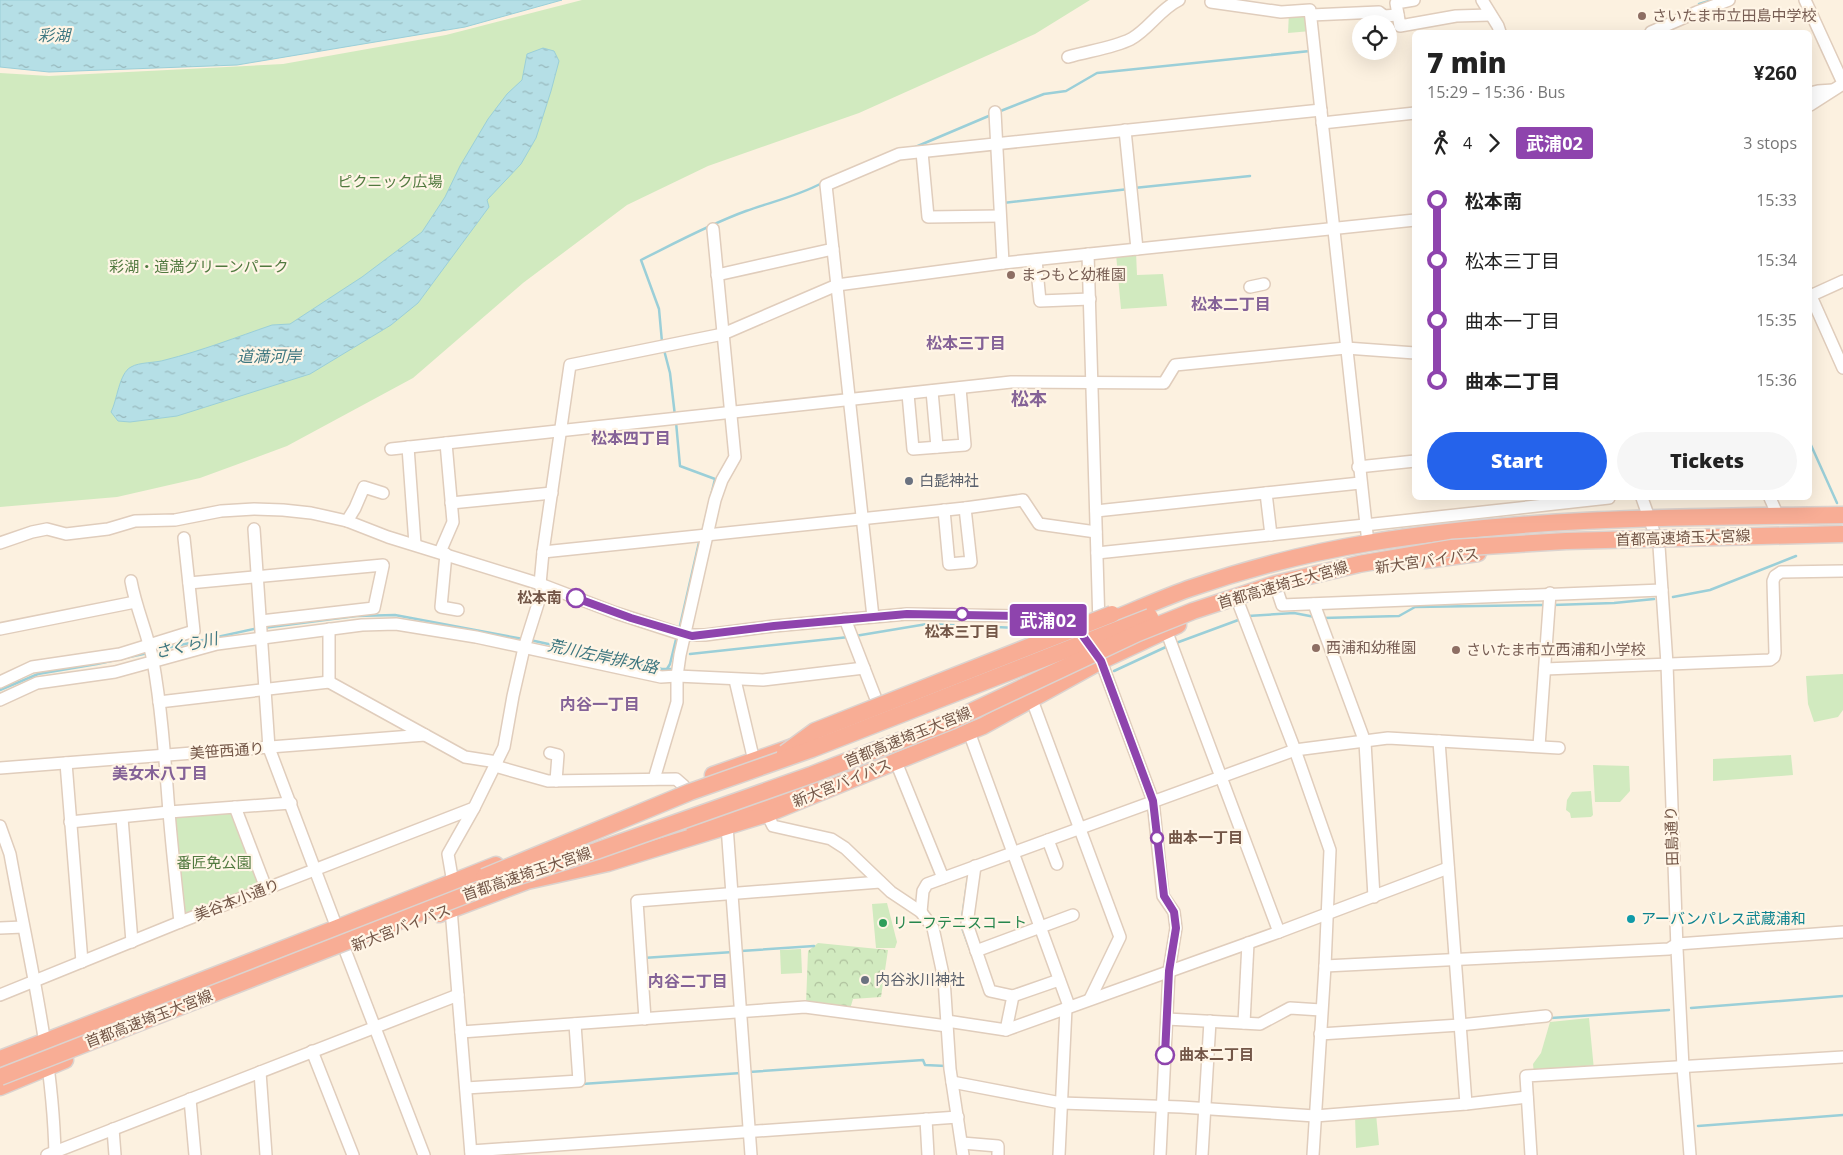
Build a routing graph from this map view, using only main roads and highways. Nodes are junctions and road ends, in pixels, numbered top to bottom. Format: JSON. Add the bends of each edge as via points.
{"nodes":[{"id":1,"x":1843,"y":515,"type":"edge"},
{"id":2,"x":1843,"y":523,"type":"edge"},
{"id":3,"x":1843,"y":534,"type":"edge"},
{"id":4,"x":1843,"y":540,"type":"edge"},
{"id":5,"x":1188,"y":590,"type":"junction"},
{"id":6,"x":976,"y":729,"type":"junction"},
{"id":7,"x":774,"y":762,"type":"junction"},
{"id":8,"x":596,"y":851,"type":"junction"},
{"id":9,"x":0,"y":1059,"type":"edge"},
{"id":10,"x":0,"y":1067,"type":"edge"},
{"id":11,"x":0,"y":1077,"type":"edge"},
{"id":12,"x":0,"y":1087,"type":"edge"}],
"edges":[{"from":1,"to":5,"type":"highway","name":"新大宮バイパス","via":[[1650,519],[1487,527],[1368,543],[1293,559]]},
{"from":2,"to":7,"type":"highway","name":"首都高速埼玉大宮線","bridge":true,"via":[[1502,534],[1404,546],[1314,563],[1181,605]]},
{"from":3,"to":8,"type":"highway","name":"首都高速埼玉大宮線","bridge":true,"via":[[1503,544],[1404,555],[1316,573],[1193,611],[1138,633],[951,720],[811,776]]},
{"from":4,"to":6,"type":"highway","name":"新大宮バイパス","via":[[1492,552],[1389,564],[1276,590],[1242,612],[1170,640],[1101,661]]},
{"from":5,"to":7,"type":"highway","bridge":true,"via":[[1162,593],[815,731]]},
{"from":5,"to":9,"type":"highway","name":"新大宮バイパス","via":[[684,786],[453,883]]},
{"from":6,"to":8,"type":"highway","bridge":true,"via":[[966,725],[815,784],[667,834]]},
{"from":6,"to":12,"type":"highway","name":"新大宮バイパス","via":[[767,814],[608,863],[527,882],[451,909]]},
{"from":7,"to":10,"type":"highway","name":"首都高速埼玉大宮線","bridge":true,"via":[[690,792],[492,874]]},
{"from":8,"to":11,"type":"highway","name":"首都高速埼玉大宮線","bridge":true,"via":[[424,910]]}]}
